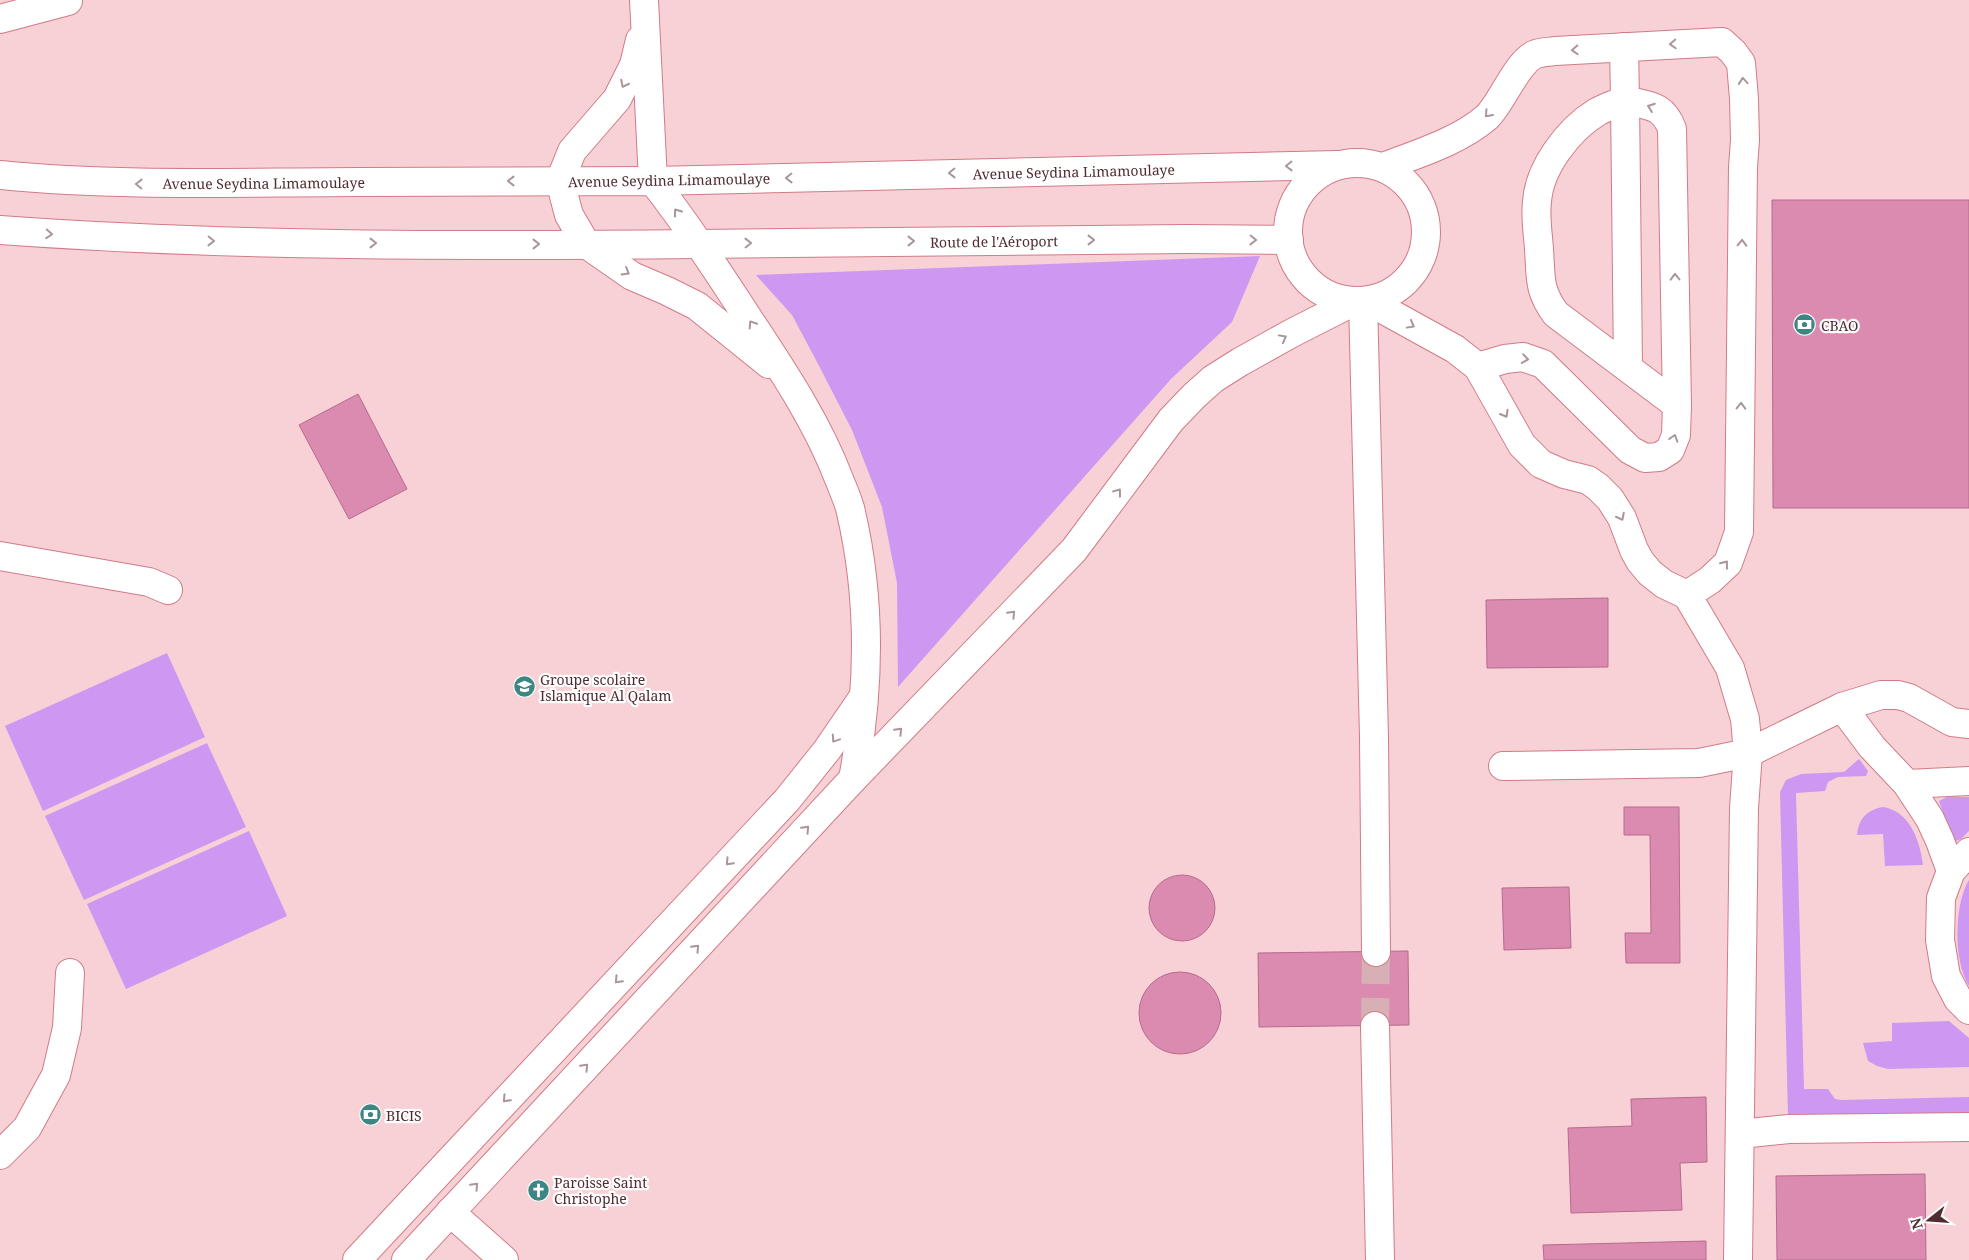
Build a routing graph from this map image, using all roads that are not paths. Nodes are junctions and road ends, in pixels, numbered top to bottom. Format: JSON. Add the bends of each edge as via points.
{"nodes":[{"id":1,"x":68,"y":1,"type":"edge"},
{"id":2,"x":644,"y":11,"type":"edge"},
{"id":3,"x":0,"y":19,"type":"edge"},
{"id":4,"x":1624,"y":47,"type":"junction"},
{"id":5,"x":1625,"y":100,"type":"junction"},
{"id":6,"x":1338,"y":165,"type":"junction"},
{"id":7,"x":1383,"y":167,"type":"junction"},
{"id":8,"x":0,"y":175,"type":"edge"},
{"id":9,"x":653,"y":181,"type":"junction"},
{"id":10,"x":560,"y":182,"type":"junction"},
{"id":11,"x":0,"y":230,"type":"edge"},
{"id":12,"x":1288,"y":240,"type":"junction"},
{"id":13,"x":586,"y":244,"type":"junction"},
{"id":14,"x":700,"y":244,"type":"junction"},
{"id":15,"x":1362,"y":301,"type":"junction"},
{"id":16,"x":1478,"y":367,"type":"junction"},
{"id":17,"x":1628,"y":367,"type":"junction"},
{"id":18,"x":789,"y":380,"type":"junction"},
{"id":19,"x":1677,"y":405,"type":"junction"},
{"id":20,"x":0,"y":556,"type":"edge"},
{"id":21,"x":168,"y":590,"type":"dead end"},
{"id":22,"x":1687,"y":595,"type":"junction"},
{"id":23,"x":862,"y":699,"type":"junction"},
{"id":24,"x":1842,"y":707,"type":"junction"},
{"id":25,"x":1969,"y":724,"type":"edge"},
{"id":26,"x":1748,"y":753,"type":"junction"},
{"id":27,"x":1503,"y":766,"type":"dead end"},
{"id":28,"x":853,"y":778,"type":"junction"},
{"id":29,"x":1969,"y":781,"type":"edge"},
{"id":30,"x":1907,"y":784,"type":"junction"},
{"id":31,"x":1960,"y":862,"type":"edge"},
{"id":32,"x":1376,"y":952,"type":"tunnel mouth"},
{"id":33,"x":70,"y":973,"type":"dead end"},
{"id":34,"x":1969,"y":1010,"type":"edge"},
{"id":35,"x":1375,"y":1026,"type":"tunnel mouth"},
{"id":36,"x":1969,"y":1127,"type":"edge"},
{"id":37,"x":1740,"y":1134,"type":"junction"},
{"id":38,"x":0,"y":1155,"type":"edge"},
{"id":39,"x":450,"y":1212,"type":"junction"},
{"id":40,"x":357,"y":1260,"type":"edge"},
{"id":41,"x":406,"y":1260,"type":"edge"},
{"id":42,"x":504,"y":1260,"type":"edge"},
{"id":43,"x":1380,"y":1260,"type":"edge"},
{"id":44,"x":1738,"y":1260,"type":"edge"}],
"edges":[{"from":1,"to":3,"type":"main road"},
{"from":2,"to":9,"type":"main road"},
{"from":2,"to":10,"type":"main road","one_way":true,"via":[[634,65],[617,99],[572,151]]},
{"from":4,"to":5,"type":"main road"},
{"from":4,"to":7,"type":"main road","one_way":true,"via":[[1534,54],[1488,117],[1435,146]]},
{"from":22,"to":4,"type":"main road","one_way":true,"via":[[1728,563],[1739,532],[1745,140],[1741,63],[1722,42]]},
{"from":5,"to":17,"type":"main road"},
{"from":5,"to":17,"type":"main road","via":[[1581,123],[1552,157],[1541,179],[1536,203],[1545,300],[1556,314]]},
{"from":19,"to":5,"type":"main road","one_way":true,"via":[[1672,130],[1668,117],[1655,107]]},
{"from":6,"to":7,"type":"main road","via":[[1362,162]]},
{"from":6,"to":9,"type":"main road","name":"Avenue Seydina Limamoulaye","one_way":true},
{"from":6,"to":12,"type":"main road","via":[[1316,176],[1299,194],[1289,216]]},
{"from":7,"to":15,"type":"main road","via":[[1401,177],[1416,193],[1424,213],[1427,237],[1421,260],[1409,279],[1390,294]]},
{"from":10,"to":8,"type":"main road","name":"Avenue Seydina Limamoulaye","one_way":true,"via":[[151,184]]},
{"from":9,"to":10,"type":"main road","name":"Avenue Seydina Limamoulaye"},
{"from":14,"to":9,"type":"main road","one_way":true},
{"from":10,"to":13,"type":"main road","via":[[569,215]]},
{"from":11,"to":13,"type":"main road","one_way":true,"via":[[201,241]]},
{"from":14,"to":12,"type":"main road","name":"Route de l'Aéroport","one_way":true},
{"from":12,"to":15,"type":"main road","via":[[1302,275],[1317,289],[1334,298]]},
{"from":13,"to":14,"type":"main road"},
{"from":13,"to":18,"type":"main road","one_way":true,"via":[[632,276],[697,306]]},
{"from":18,"to":14,"type":"main road","one_way":true},
{"from":15,"to":16,"type":"main road","one_way":true,"via":[[1455,349]]},
{"from":28,"to":15,"type":"main road","one_way":true,"via":[[1074,550],[1171,420],[1194,396],[1240,362],[1292,333]]},
{"from":15,"to":32,"type":"main road","via":[[1374,737]]},
{"from":16,"to":19,"type":"main road","one_way":true,"via":[[1523,357],[1543,364],[1630,450],[1645,458],[1659,457],[1670,450],[1676,435]]},
{"from":16,"to":22,"type":"main road","one_way":true,"via":[[1522,445],[1531,455],[1541,464],[1588,480],[1598,487],[1622,518],[1640,561],[1664,584]]},
{"from":17,"to":19,"type":"main road"},
{"from":18,"to":23,"type":"main road","via":[[828,451],[849,506],[863,580],[866,638]]},
{"from":20,"to":21,"type":"main road","via":[[149,582]]},
{"from":22,"to":26,"type":"main road","via":[[1730,668],[1745,719]]},
{"from":23,"to":28,"type":"main road","via":[[860,740]]},
{"from":23,"to":40,"type":"main road","one_way":true,"via":[[787,800]]},
{"from":24,"to":25,"type":"main road","via":[[1881,695],[1898,695],[1952,722]]},
{"from":24,"to":26,"type":"main road"},
{"from":24,"to":30,"type":"main road","via":[[1872,747]]},
{"from":26,"to":27,"type":"main road","via":[[1699,763]]},
{"from":26,"to":37,"type":"main road","via":[[1744,808]]},
{"from":39,"to":28,"type":"main road","one_way":true},
{"from":29,"to":30,"type":"main road"},
{"from":30,"to":31,"type":"main road","via":[[1940,841]]},
{"from":31,"to":34,"type":"main road","via":[[1941,898],[1940,940],[1946,976],[1958,999]]},
{"from":33,"to":38,"type":"main road","via":[[67,1028],[56,1075],[27,1128]]},
{"from":35,"to":43,"type":"main road"},
{"from":36,"to":37,"type":"main road","via":[[1789,1129]]},
{"from":37,"to":44,"type":"main road"},
{"from":39,"to":41,"type":"main road"},
{"from":39,"to":42,"type":"main road"}]}
